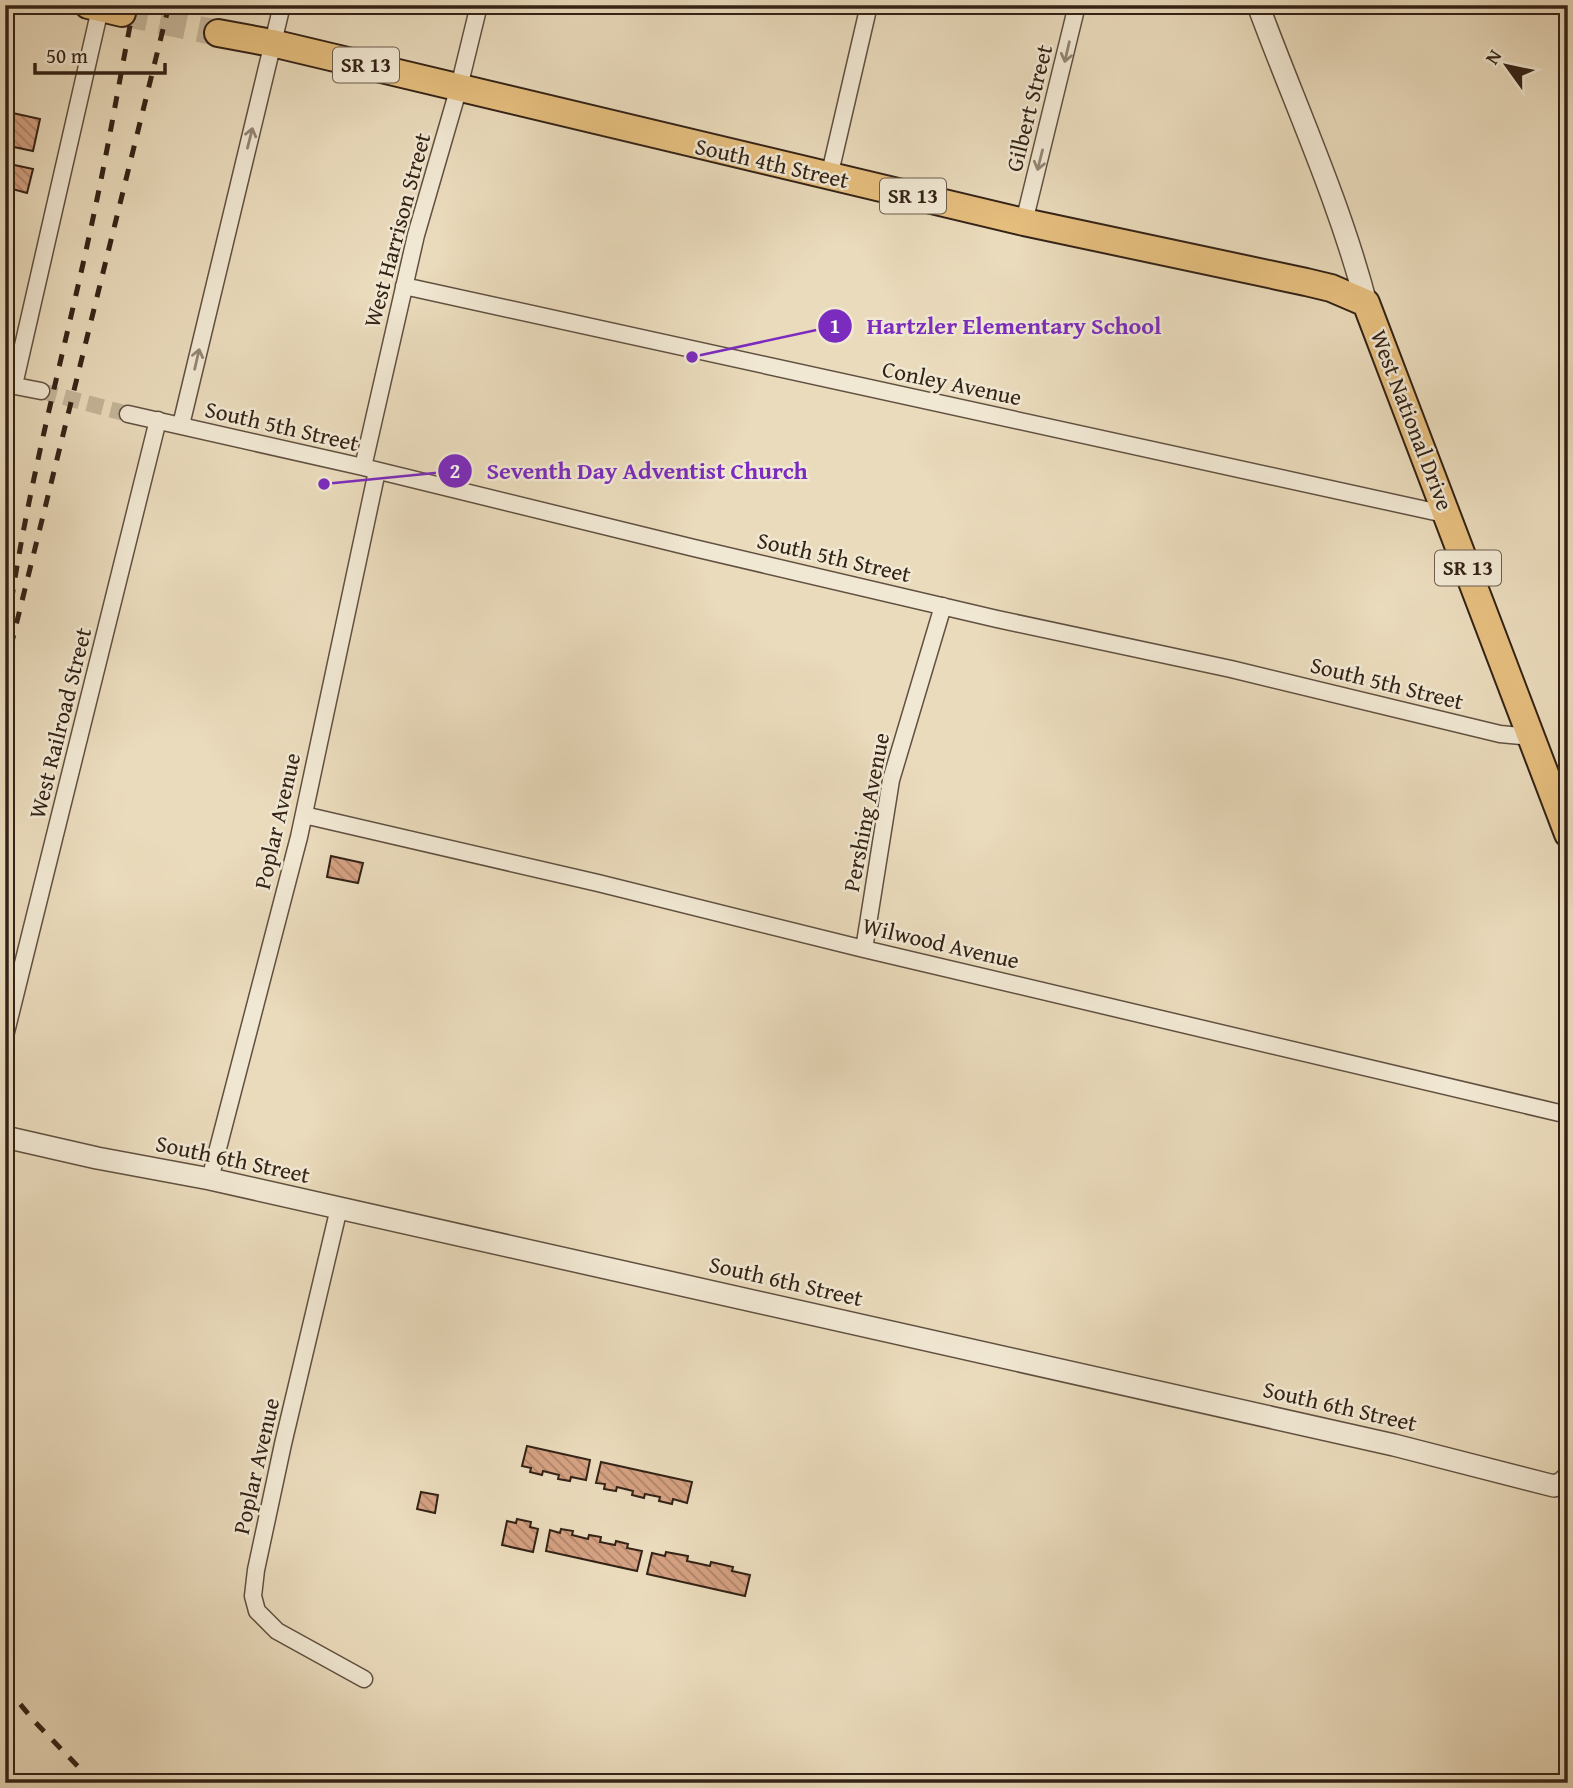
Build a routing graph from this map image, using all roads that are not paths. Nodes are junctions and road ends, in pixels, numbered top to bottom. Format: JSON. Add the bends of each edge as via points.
{"nodes":[{"id":1,"x":282,"y":5,"type":"edge"},
{"id":2,"x":479,"y":5,"type":"edge"},
{"id":3,"x":869,"y":5,"type":"edge"},
{"id":4,"x":1077,"y":5,"type":"edge"},
{"id":5,"x":1258,"y":5,"type":"edge"},
{"id":6,"x":103,"y":9,"type":"edge"},
{"id":7,"x":218,"y":33,"type":"tunnel mouth"},
{"id":8,"x":272,"y":43,"type":"junction"},
{"id":9,"x":459,"y":87,"type":"junction"},
{"id":10,"x":829,"y":177,"type":"junction"},
{"id":11,"x":1024,"y":222,"type":"junction"},
{"id":12,"x":404,"y":286,"type":"junction"},
{"id":13,"x":1366,"y":303,"type":"junction"},
{"id":14,"x":10,"y":384,"type":"edge"},
{"id":15,"x":41,"y":391,"type":"tunnel mouth"},
{"id":16,"x":128,"y":414,"type":"tunnel mouth"},
{"id":17,"x":158,"y":421,"type":"junction"},
{"id":18,"x":181,"y":425,"type":"junction"},
{"id":19,"x":370,"y":469,"type":"junction"},
{"id":20,"x":1449,"y":516,"type":"junction"},
{"id":21,"x":943,"y":606,"type":"junction"},
{"id":22,"x":1531,"y":737,"type":"junction"},
{"id":23,"x":304,"y":816,"type":"junction"},
{"id":24,"x":1568,"y":834,"type":"edge"},
{"id":25,"x":864,"y":949,"type":"junction"},
{"id":26,"x":5,"y":1035,"type":"edge"},
{"id":27,"x":1568,"y":1115,"type":"edge"},
{"id":28,"x":5,"y":1137,"type":"edge"},
{"id":29,"x":210,"y":1179,"type":"junction"},
{"id":30,"x":339,"y":1208,"type":"junction"},
{"id":31,"x":1561,"y":1481,"type":"edge"},
{"id":32,"x":364,"y":1679,"type":"dead end"}],
"edges":[{"from":1,"to":8,"type":"street"},
{"from":2,"to":9,"type":"street","name":"West Harrison Street"},
{"from":3,"to":10,"type":"street"},
{"from":4,"to":11,"type":"street","name":"Gilbert Street","one_way":true},
{"from":5,"to":13,"type":"street","name":"West National Drive","via":[[1320,160]]},
{"from":6,"to":14,"type":"street"},
{"from":7,"to":8,"type":"main road","name":"South 4th Street","number":"SR 13"},
{"from":8,"to":9,"type":"main road","name":"South 4th Street","number":"SR 13"},
{"from":18,"to":8,"type":"street","one_way":true},
{"from":9,"to":10,"type":"main road","name":"South 4th Street","number":"SR 13"},
{"from":9,"to":12,"type":"street","name":"West Harrison Street"},
{"from":10,"to":11,"type":"main road","name":"South 4th Street","number":"SR 13"},
{"from":11,"to":13,"type":"main road","name":"South 4th Street","number":"SR 13","via":[[1306,282]]},
{"from":12,"to":19,"type":"street","name":"West Harrison Street"},
{"from":12,"to":20,"type":"street","name":"Conley Avenue"},
{"from":13,"to":20,"type":"main road","name":"West National Drive","number":"SR 13"},
{"from":14,"to":15,"type":"street"},
{"from":16,"to":17,"type":"street","name":"South 5th Street"},
{"from":17,"to":18,"type":"street","name":"South 5th Street"},
{"from":17,"to":26,"type":"street","name":"West Railroad Street"},
{"from":18,"to":19,"type":"street","name":"South 5th Street"},
{"from":19,"to":21,"type":"street","name":"South 5th Street"},
{"from":19,"to":23,"type":"street","name":"Poplar Avenue"},
{"from":20,"to":22,"type":"main road","name":"West National Drive","number":"SR 13"},
{"from":21,"to":22,"type":"street","name":"South 5th Street","via":[[1500,734]]},
{"from":21,"to":25,"type":"street","name":"Pershing Avenue","via":[[891,780]]},
{"from":22,"to":24,"type":"main road","name":"West National Drive","number":"SR 13"},
{"from":23,"to":25,"type":"street","name":"Wilwood Avenue"},
{"from":23,"to":29,"type":"street","name":"Poplar Avenue"},
{"from":25,"to":27,"type":"street","name":"Wilwood Avenue"},
{"from":28,"to":29,"type":"street","name":"South 6th Street"},
{"from":29,"to":30,"type":"street","name":"South 6th Street"},
{"from":30,"to":31,"type":"street","name":"South 6th Street"},
{"from":30,"to":32,"type":"street","name":"Poplar Avenue","via":[[253,1596],[261,1616],[277,1631]]}]}
